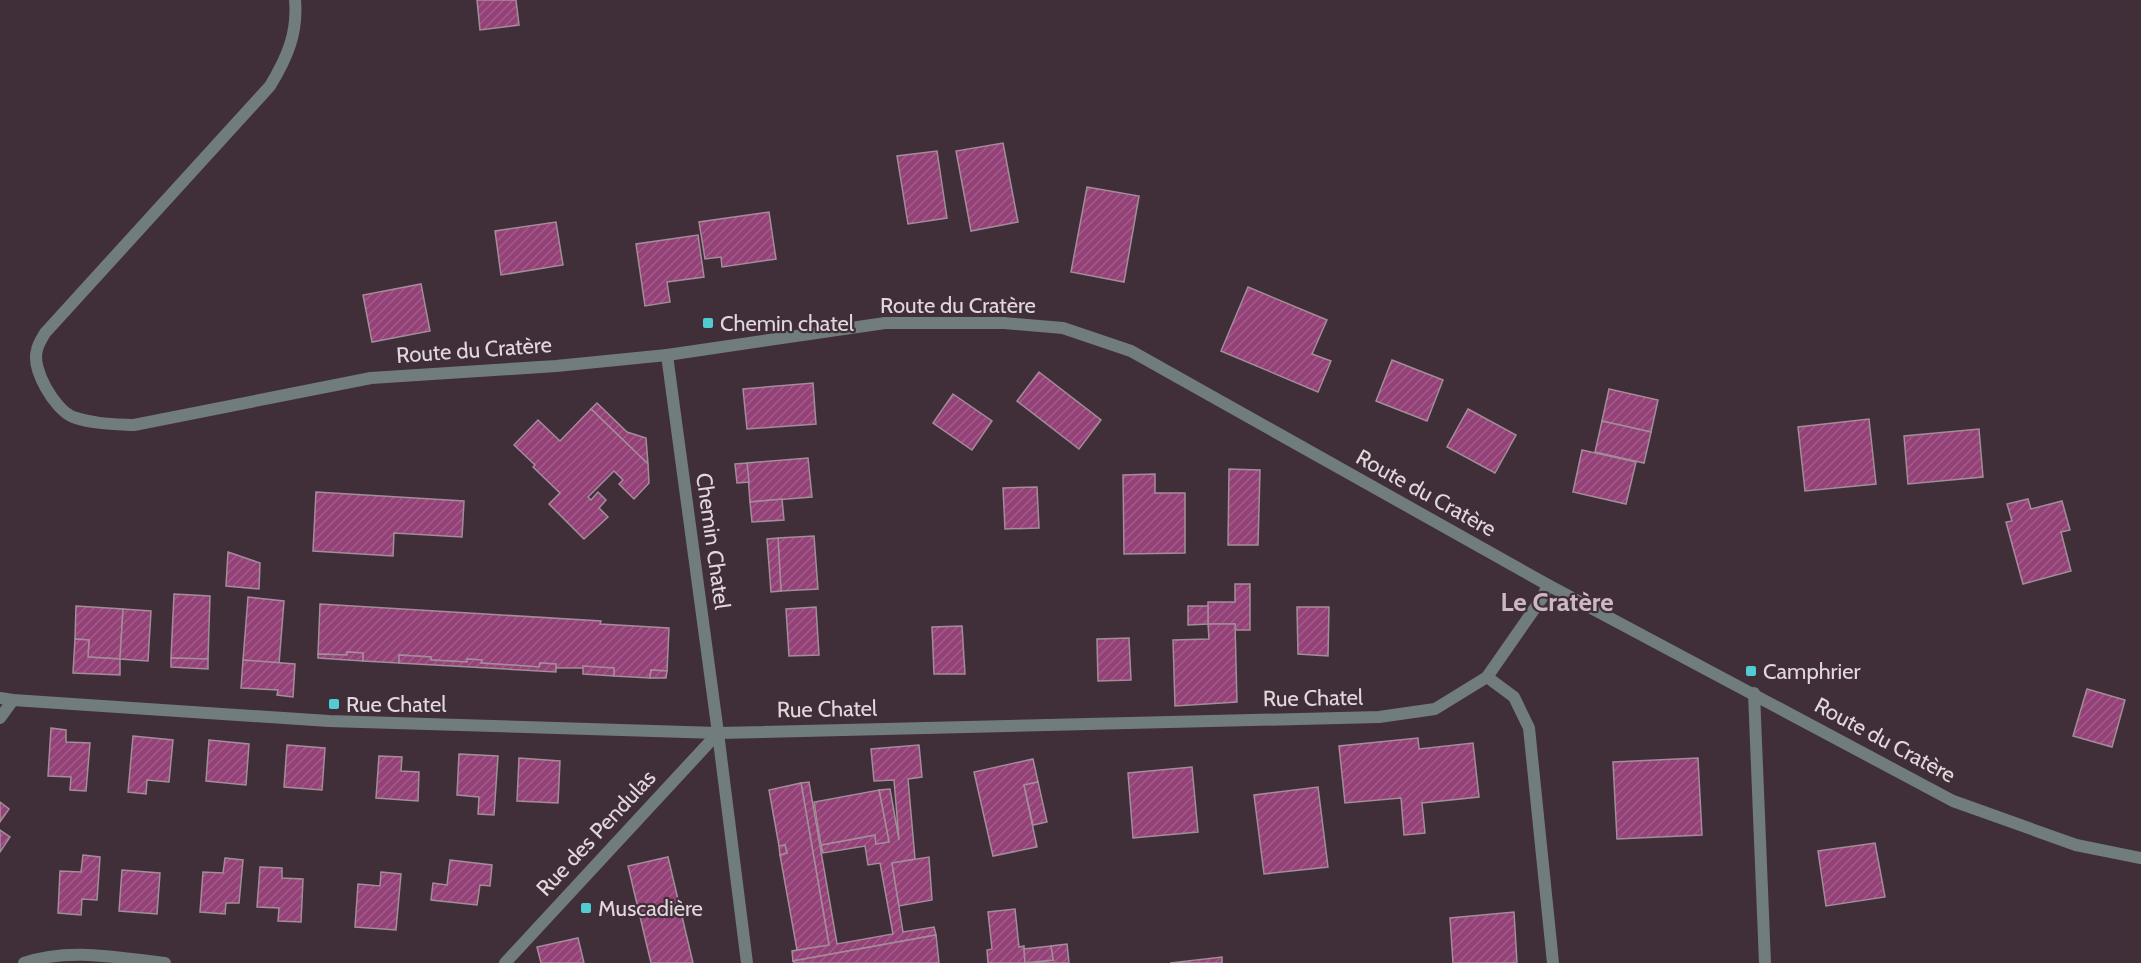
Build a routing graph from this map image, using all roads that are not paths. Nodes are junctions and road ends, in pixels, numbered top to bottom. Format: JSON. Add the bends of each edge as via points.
{"nodes":[{"id":1,"x":295,"y":0,"type":"edge"},
{"id":2,"x":667,"y":355,"type":"junction"},
{"id":3,"x":1548,"y":585,"type":"junction"},
{"id":4,"x":1487,"y":677,"type":"junction"},
{"id":5,"x":1754,"y":693,"type":"junction"},
{"id":6,"x":0,"y":698,"type":"edge"},
{"id":7,"x":13,"y":700,"type":"junction"},
{"id":8,"x":0,"y":718,"type":"edge"},
{"id":9,"x":718,"y":733,"type":"junction"},
{"id":10,"x":2141,"y":858,"type":"edge"},
{"id":11,"x":24,"y":963,"type":"edge"},
{"id":12,"x":165,"y":963,"type":"edge"},
{"id":13,"x":505,"y":963,"type":"edge"},
{"id":14,"x":747,"y":963,"type":"edge"},
{"id":15,"x":1553,"y":963,"type":"edge"},
{"id":16,"x":1765,"y":963,"type":"edge"}],
"edges":[{"from":1,"to":2,"type":"street","name":"Route du Cratère","via":[[293,39],[270,86],[45,333],[36,351],[38,372],[54,400],[70,416],[94,424],[134,425],[371,378]]},
{"from":2,"to":3,"type":"street","name":"Route du Cratère","via":[[885,323],[1004,323],[1063,328],[1131,351]]},
{"from":2,"to":9,"type":"street","name":"Chemin Chatel"},
{"from":3,"to":4,"type":"street","name":"Rue Chatel"},
{"from":3,"to":5,"type":"street","name":"Route du Cratère"},
{"from":4,"to":9,"type":"street","name":"Rue Chatel","via":[[1435,709],[1379,717]]},
{"from":4,"to":15,"type":"street","via":[[1514,697],[1529,728]]},
{"from":5,"to":10,"type":"street","name":"Route du Cratère","via":[[1953,801],[2076,845]]},
{"from":5,"to":16,"type":"street"},
{"from":6,"to":7,"type":"street"},
{"from":7,"to":8,"type":"street"},
{"from":7,"to":9,"type":"street","name":"Rue Chatel","via":[[329,721]]},
{"from":9,"to":13,"type":"street","name":"Rue des Pendulas"},
{"from":9,"to":14,"type":"street","name":"Chemin Chatel"},
{"from":11,"to":12,"type":"street","via":[[52,955],[79,954]]}]}
